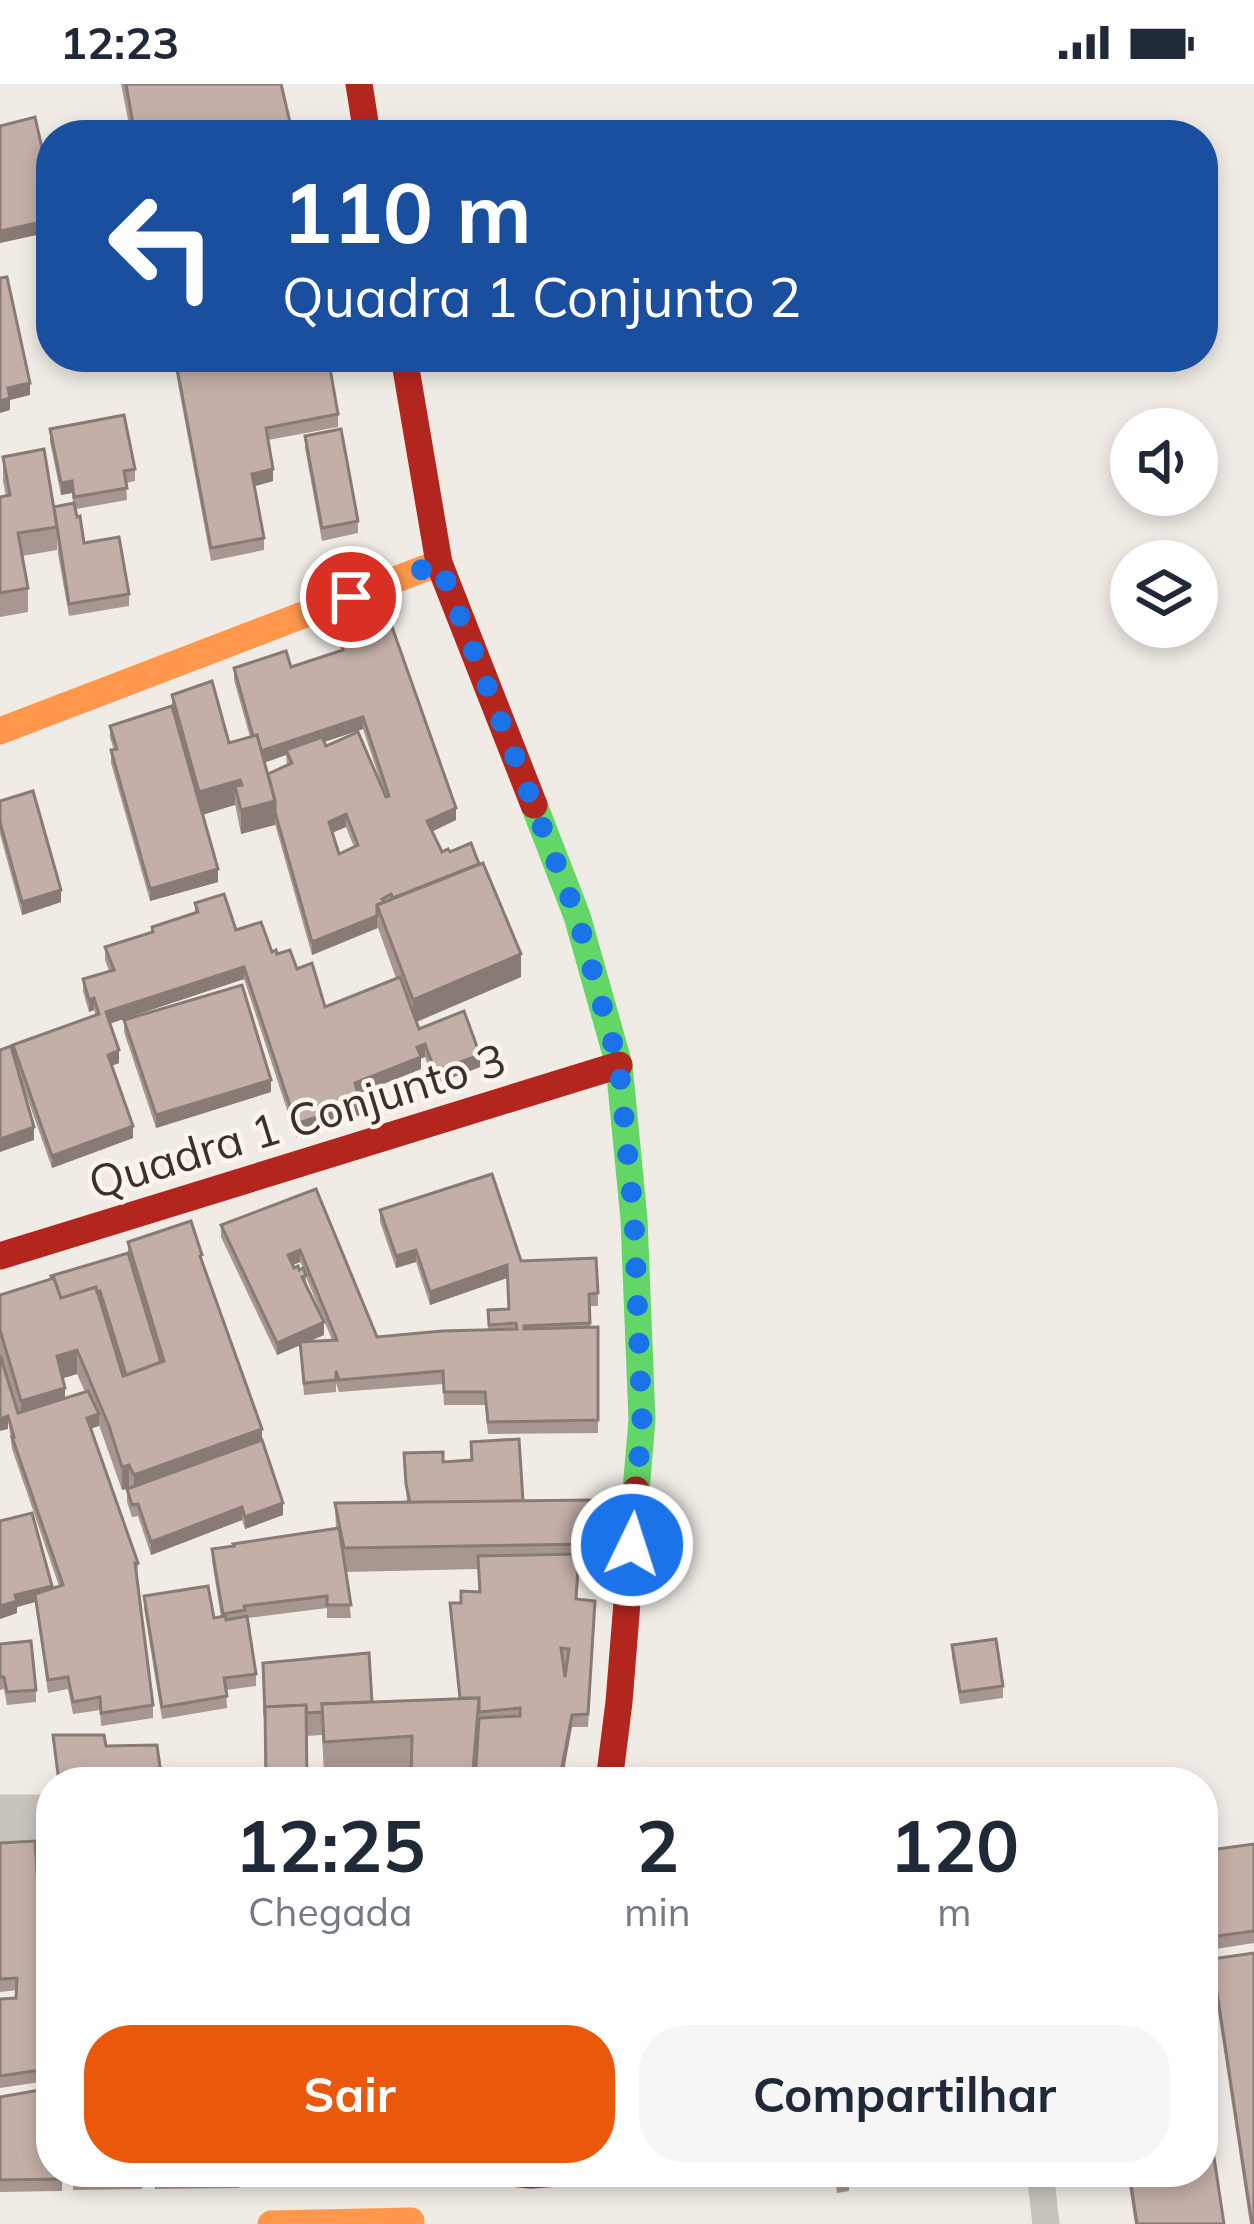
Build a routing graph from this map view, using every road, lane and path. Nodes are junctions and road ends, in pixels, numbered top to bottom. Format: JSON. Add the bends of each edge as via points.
{"nodes":[{"id":1,"x":358,"y":84,"type":"edge"},
{"id":2,"x":364,"y":120,"type":"edge"},
{"id":3,"x":407,"y":372,"type":"edge"},
{"id":4,"x":439,"y":563,"type":"junction"},
{"id":5,"x":0,"y":731,"type":"edge"},
{"id":6,"x":619,"y":1065,"type":"junction"},
{"id":7,"x":0,"y":1256,"type":"edge"},
{"id":8,"x":611,"y":1767,"type":"edge"},
{"id":9,"x":0,"y":1820,"type":"edge"},
{"id":10,"x":36,"y":1820,"type":"edge"},
{"id":11,"x":557,"y":2187,"type":"edge"},
{"id":12,"x":1042,"y":2187,"type":"edge"},
{"id":13,"x":555,"y":2207,"type":"dead end"},
{"id":14,"x":413,"y":2217,"type":"edge"},
{"id":15,"x":271,"y":2224,"type":"edge"},
{"id":16,"x":1046,"y":2224,"type":"edge"}],
"edges":[{"from":1,"to":2,"type":"street"},
{"from":3,"to":4,"type":"street"},
{"from":4,"to":5,"type":"street"},
{"from":4,"to":6,"type":"street","via":[[577,916]]},
{"from":6,"to":7,"type":"street","name":"Quadra 1 Conjunto 3"},
{"from":6,"to":8,"type":"street","via":[[642,1420]]},
{"from":9,"to":10,"type":"street"},
{"from":11,"to":13,"type":"street"},
{"from":12,"to":16,"type":"lane"},
{"from":14,"to":15,"type":"street"}]}
